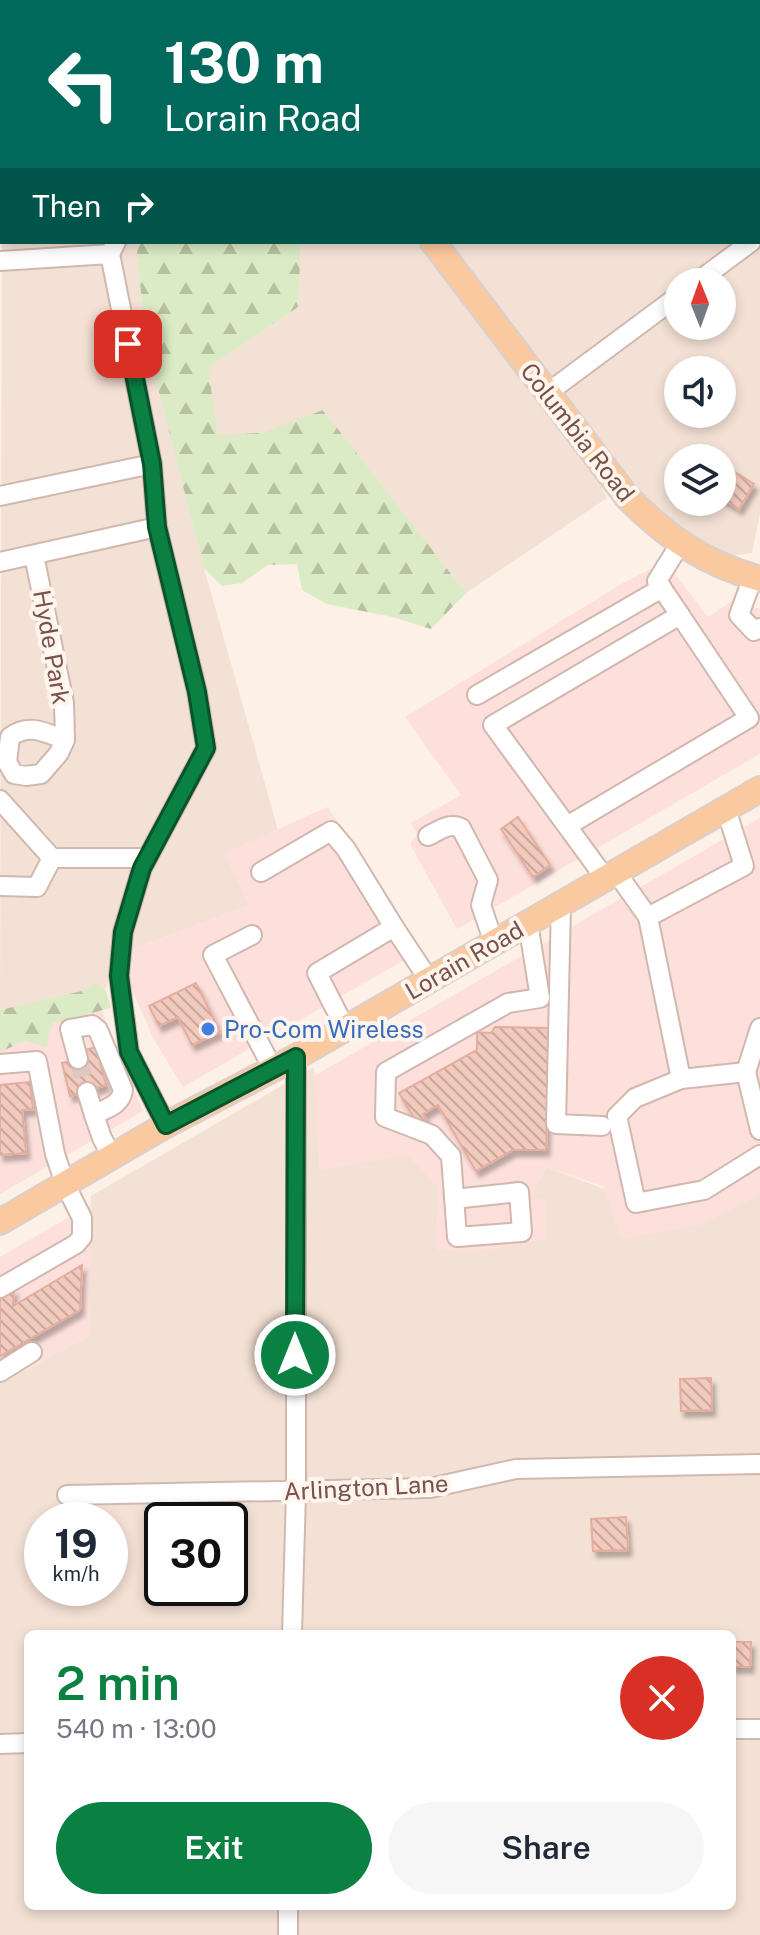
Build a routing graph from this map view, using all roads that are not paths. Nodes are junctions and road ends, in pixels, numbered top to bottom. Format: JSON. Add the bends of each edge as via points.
{"nodes":[{"id":1,"x":434,"y":244,"type":"edge"},
{"id":2,"x":748,"y":244,"type":"edge"},
{"id":3,"x":113,"y":248,"type":"edge"},
{"id":4,"x":0,"y":261,"type":"edge"},
{"id":5,"x":716,"y":268,"type":"edge"},
{"id":6,"x":664,"y":306,"type":"edge"},
{"id":7,"x":546,"y":394,"type":"junction"},
{"id":8,"x":152,"y":464,"type":"junction"},
{"id":9,"x":0,"y":496,"type":"edge"},
{"id":10,"x":157,"y":527,"type":"junction"},
{"id":11,"x":680,"y":544,"type":"junction"},
{"id":12,"x":34,"y":555,"type":"junction"},
{"id":13,"x":0,"y":562,"type":"edge"},
{"id":14,"x":758,"y":578,"type":"edge"},
{"id":15,"x":662,"y":588,"type":"junction"},
{"id":16,"x":680,"y":615,"type":"junction"},
{"id":17,"x":760,"y":628,"type":"edge"},
{"id":18,"x":477,"y":695,"type":"dead end"},
{"id":19,"x":65,"y":740,"type":"dead end"},
{"id":20,"x":760,"y":789,"type":"edge"},
{"id":21,"x":0,"y":800,"type":"edge"},
{"id":22,"x":726,"y":809,"type":"junction"},
{"id":23,"x":567,"y":826,"type":"junction"},
{"id":24,"x":428,"y":836,"type":"dead end"},
{"id":25,"x":52,"y":858,"type":"junction"},
{"id":26,"x":147,"y":858,"type":"junction"},
{"id":27,"x":261,"y":872,"type":"dead end"},
{"id":28,"x":611,"y":875,"type":"junction"},
{"id":29,"x":0,"y":886,"type":"edge"},
{"id":30,"x":561,"y":904,"type":"junction"},
{"id":31,"x":648,"y":917,"type":"junction"},
{"id":32,"x":528,"y":923,"type":"junction"},
{"id":33,"x":394,"y":927,"type":"junction"},
{"id":34,"x":252,"y":935,"type":"dead end"},
{"id":35,"x":494,"y":943,"type":"junction"},
{"id":36,"x":429,"y":980,"type":"junction"},
{"id":37,"x":345,"y":1028,"type":"junction"},
{"id":38,"x":760,"y":1028,"type":"edge"},
{"id":39,"x":296,"y":1057,"type":"junction"},
{"id":40,"x":78,"y":1059,"type":"tunnel mouth"},
{"id":41,"x":0,"y":1064,"type":"edge"},
{"id":42,"x":273,"y":1069,"type":"junction"},
{"id":43,"x":746,"y":1072,"type":"junction"},
{"id":44,"x":681,"y":1079,"type":"junction"},
{"id":45,"x":87,"y":1092,"type":"tunnel mouth"},
{"id":46,"x":94,"y":1115,"type":"junction"},
{"id":47,"x":166,"y":1125,"type":"junction"},
{"id":48,"x":602,"y":1126,"type":"dead end"},
{"id":49,"x":760,"y":1130,"type":"edge"},
{"id":50,"x":760,"y":1155,"type":"edge"},
{"id":51,"x":112,"y":1157,"type":"junction"},
{"id":52,"x":65,"y":1184,"type":"junction"},
{"id":53,"x":454,"y":1199,"type":"dead end"},
{"id":54,"x":0,"y":1222,"type":"edge"},
{"id":55,"x":0,"y":1288,"type":"edge"},
{"id":56,"x":32,"y":1352,"type":"dead end"},
{"id":57,"x":0,"y":1372,"type":"edge"},
{"id":58,"x":760,"y":1464,"type":"edge"},
{"id":59,"x":296,"y":1492,"type":"junction"},
{"id":60,"x":67,"y":1495,"type":"dead end"},
{"id":61,"x":292,"y":1630,"type":"edge"},
{"id":62,"x":736,"y":1729,"type":"edge"},
{"id":63,"x":760,"y":1729,"type":"edge"},
{"id":64,"x":24,"y":1743,"type":"edge"},
{"id":65,"x":0,"y":1744,"type":"edge"},
{"id":66,"x":288,"y":1910,"type":"edge"},
{"id":67,"x":288,"y":1935,"type":"edge"}],
"edges":[{"from":1,"to":7,"type":"main road","name":"Columbia Road"},
{"from":2,"to":5,"type":"street"},
{"from":3,"to":4,"type":"street"},
{"from":3,"to":8,"type":"street"},
{"from":6,"to":7,"type":"street"},
{"from":7,"to":11,"type":"main road","name":"Columbia Road","via":[[627,497]]},
{"from":8,"to":9,"type":"street"},
{"from":8,"to":10,"type":"street"},
{"from":10,"to":12,"type":"street","name":"Hyde Park"},
{"from":10,"to":26,"type":"street","via":[[206,748]]},
{"from":11,"to":14,"type":"main road","name":"Columbia Road","via":[[719,566]]},
{"from":11,"to":15,"type":"street","via":[[657,577]]},
{"from":12,"to":13,"type":"street","name":"Hyde Park"},
{"from":12,"to":19,"type":"street","name":"Hyde Park","via":[[64,703]]},
{"from":14,"to":17,"type":"street","via":[[739,615],[754,631]]},
{"from":15,"to":16,"type":"street"},
{"from":15,"to":18,"type":"street"},
{"from":16,"to":23,"type":"street","via":[[749,718]]},
{"from":16,"to":23,"type":"street","via":[[493,725]]},
{"from":20,"to":22,"type":"main road","name":"Lorain Road"},
{"from":21,"to":25,"type":"street"},
{"from":22,"to":28,"type":"main road","name":"Lorain Road"},
{"from":22,"to":31,"type":"street","via":[[744,866]]},
{"from":23,"to":28,"type":"street"},
{"from":24,"to":35,"type":"street","via":[[447,827],[461,828],[488,880],[481,905]]},
{"from":25,"to":26,"type":"street"},
{"from":25,"to":29,"type":"street","via":[[37,887]]},
{"from":26,"to":47,"type":"street","via":[[123,932],[119,976],[129,1052]]},
{"from":27,"to":33,"type":"street","via":[[331,831]]},
{"from":28,"to":30,"type":"main road","name":"Lorain Road"},
{"from":28,"to":31,"type":"street"},
{"from":30,"to":32,"type":"main road","name":"Lorain Road"},
{"from":30,"to":48,"type":"street","via":[[556,1124]]},
{"from":31,"to":44,"type":"street"},
{"from":32,"to":35,"type":"main road","name":"Lorain Road"},
{"from":32,"to":53,"type":"street","via":[[540,998],[508,1003],[386,1072],[385,1117],[432,1135],[451,1156]]},
{"from":33,"to":36,"type":"street"},
{"from":33,"to":37,"type":"street","via":[[317,973]]},
{"from":34,"to":42,"type":"street","via":[[213,955]]},
{"from":35,"to":36,"type":"main road","name":"Lorain Road"},
{"from":36,"to":37,"type":"main road","name":"Lorain Road"},
{"from":37,"to":39,"type":"main road","name":"Lorain Road"},
{"from":38,"to":43,"type":"street"},
{"from":39,"to":42,"type":"main road","name":"Lorain Road"},
{"from":39,"to":59,"type":"street"},
{"from":40,"to":46,"type":"street","via":[[70,1029],[92,1025],[123,1090],[122,1099]]},
{"from":41,"to":52,"type":"street","via":[[37,1061]]},
{"from":42,"to":47,"type":"main road","name":"Lorain Road"},
{"from":43,"to":44,"type":"street"},
{"from":43,"to":49,"type":"street"},
{"from":44,"to":50,"type":"street","via":[[635,1098],[617,1116],[636,1203],[704,1190]]},
{"from":45,"to":46,"type":"street"},
{"from":46,"to":51,"type":"street"},
{"from":47,"to":51,"type":"main road","name":"Lorain Road"},
{"from":51,"to":52,"type":"main road","name":"Lorain Road"},
{"from":52,"to":54,"type":"main road","name":"Lorain Road"},
{"from":52,"to":55,"type":"street","via":[[82,1218],[82,1237]]},
{"from":56,"to":57,"type":"street"},
{"from":58,"to":59,"type":"street","name":"Arlington Lane","via":[[516,1469],[430,1488]]},
{"from":59,"to":60,"type":"street","name":"Arlington Lane"},
{"from":59,"to":61,"type":"street"},
{"from":62,"to":63,"type":"street"},
{"from":64,"to":65,"type":"street"},
{"from":66,"to":67,"type":"street"}]}
